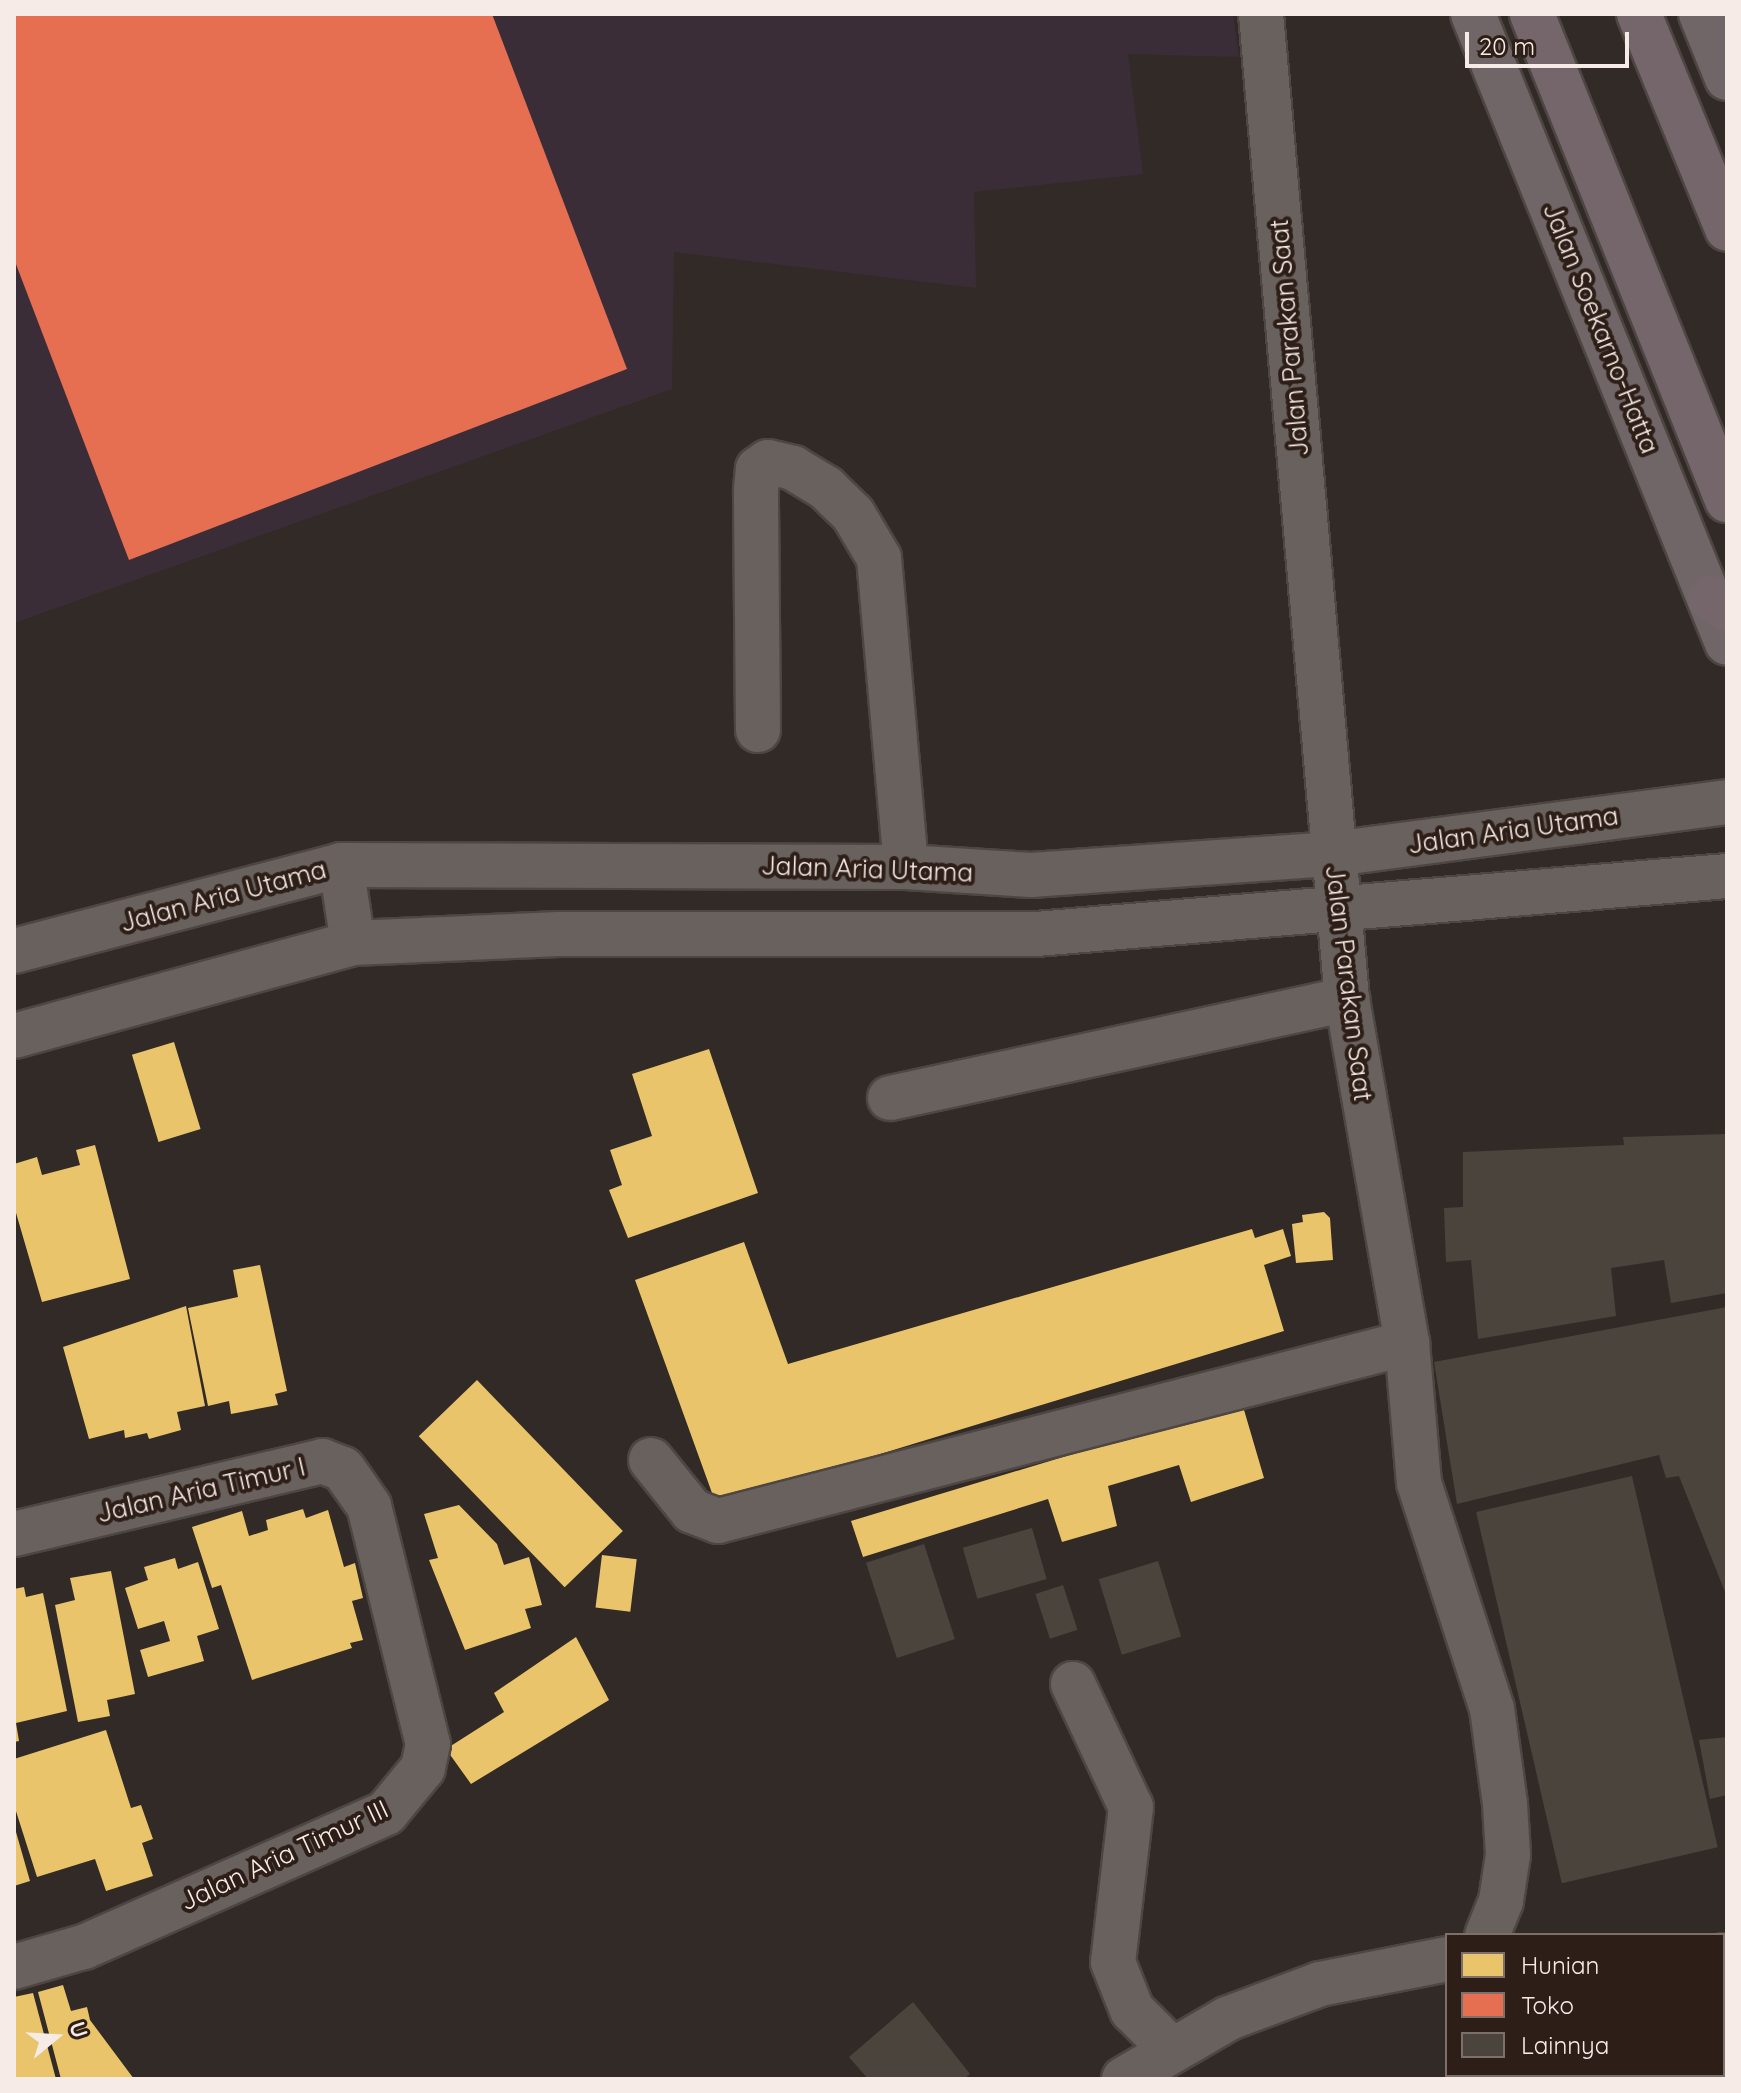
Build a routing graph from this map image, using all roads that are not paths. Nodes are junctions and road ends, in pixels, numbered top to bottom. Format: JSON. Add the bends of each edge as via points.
{"nodes":[{"id":1,"x":1261,"y":14,"type":"edge"},
{"id":2,"x":1473,"y":14,"type":"edge"},
{"id":3,"x":1532,"y":14,"type":"edge"},
{"id":4,"x":1639,"y":14,"type":"edge"},
{"id":5,"x":1712,"y":21,"type":"edge"},
{"id":6,"x":1727,"y":78,"type":"edge"},
{"id":7,"x":1727,"y":229,"type":"edge"},
{"id":8,"x":1727,"y":500,"type":"edge"},
{"id":9,"x":1719,"y":604,"type":"edge"},
{"id":10,"x":1727,"y":643,"type":"edge"},
{"id":11,"x":758,"y":730,"type":"dead end"},
{"id":12,"x":1727,"y":802,"type":"edge"},
{"id":13,"x":1333,"y":854,"type":"junction"},
{"id":14,"x":341,"y":865,"type":"junction"},
{"id":15,"x":906,"y":867,"type":"junction"},
{"id":16,"x":1031,"y":875,"type":"junction"},
{"id":17,"x":1727,"y":876,"type":"edge"},
{"id":18,"x":1340,"y":910,"type":"junction"},
{"id":19,"x":1036,"y":934,"type":"junction"},
{"id":20,"x":353,"y":943,"type":"junction"},
{"id":21,"x":14,"y":951,"type":"edge"},
{"id":22,"x":1347,"y":999,"type":"junction"},
{"id":23,"x":14,"y":1036,"type":"edge"},
{"id":24,"x":890,"y":1098,"type":"dead end"},
{"id":25,"x":1407,"y":1343,"type":"junction"},
{"id":26,"x":651,"y":1460,"type":"dead end"},
{"id":27,"x":369,"y":1506,"type":"joint"},
{"id":28,"x":14,"y":1534,"type":"edge"},
{"id":29,"x":1073,"y":1684,"type":"dead end"},
{"id":30,"x":1488,"y":1933,"type":"edge"},
{"id":31,"x":1445,"y":1959,"type":"edge"},
{"id":32,"x":14,"y":1967,"type":"edge"},
{"id":33,"x":1172,"y":2050,"type":"junction"},
{"id":34,"x":1124,"y":2079,"type":"edge"}],
"edges":[{"from":1,"to":13,"type":"street","name":"Jalan Parakan Saat"},
{"from":2,"to":9,"type":"main road","name":"Jalan Soekarno-Hatta"},
{"from":3,"to":8,"type":"highway","name":"Jalan Soekarno-Hatta"},
{"from":4,"to":7,"type":"highway"},
{"from":5,"to":6,"type":"main road"},
{"from":9,"to":10,"type":"main road","name":"Jalan Soekarno-Hatta"},
{"from":11,"to":15,"type":"street","via":[[756,490],[758,469],[768,462],[793,468],[826,488],[853,514],[879,558]]},
{"from":12,"to":13,"type":"street","name":"Jalan Aria Utama"},
{"from":13,"to":16,"type":"street","name":"Jalan Aria Utama"},
{"from":13,"to":18,"type":"street","name":"Jalan Parakan Saat"},
{"from":14,"to":15,"type":"street","name":"Jalan Aria Utama"},
{"from":14,"to":20,"type":"street"},
{"from":14,"to":21,"type":"street","name":"Jalan Aria Utama"},
{"from":15,"to":16,"type":"street","name":"Jalan Aria Utama"},
{"from":16,"to":19,"type":"street"},
{"from":17,"to":18,"type":"street"},
{"from":18,"to":19,"type":"street"},
{"from":18,"to":22,"type":"street","name":"Jalan Parakan Saat"},
{"from":19,"to":20,"type":"street","via":[[559,934]]},
{"from":20,"to":23,"type":"street"},
{"from":22,"to":24,"type":"street"},
{"from":22,"to":25,"type":"street","name":"Jalan Parakan Saat"},
{"from":25,"to":26,"type":"street","via":[[718,1521],[692,1511]]},
{"from":25,"to":30,"type":"street","name":"Jalan Parakan Saat","via":[[1419,1483],[1492,1709],[1500,1763],[1508,1855],[1501,1901]]},
{"from":27,"to":28,"type":"street","name":"Jalan Aria Timur I","via":[[343,1469],[322,1461]]},
{"from":27,"to":32,"type":"street","name":"Jalan Aria Timur III","via":[[428,1744],[423,1768],[408,1790],[386,1813],[83,1947]]},
{"from":29,"to":33,"type":"street","via":[[1131,1807],[1113,1962],[1132,2010]]},
{"from":31,"to":33,"type":"street","via":[[1320,1984],[1229,2018]]},
{"from":33,"to":34,"type":"street"}]}
